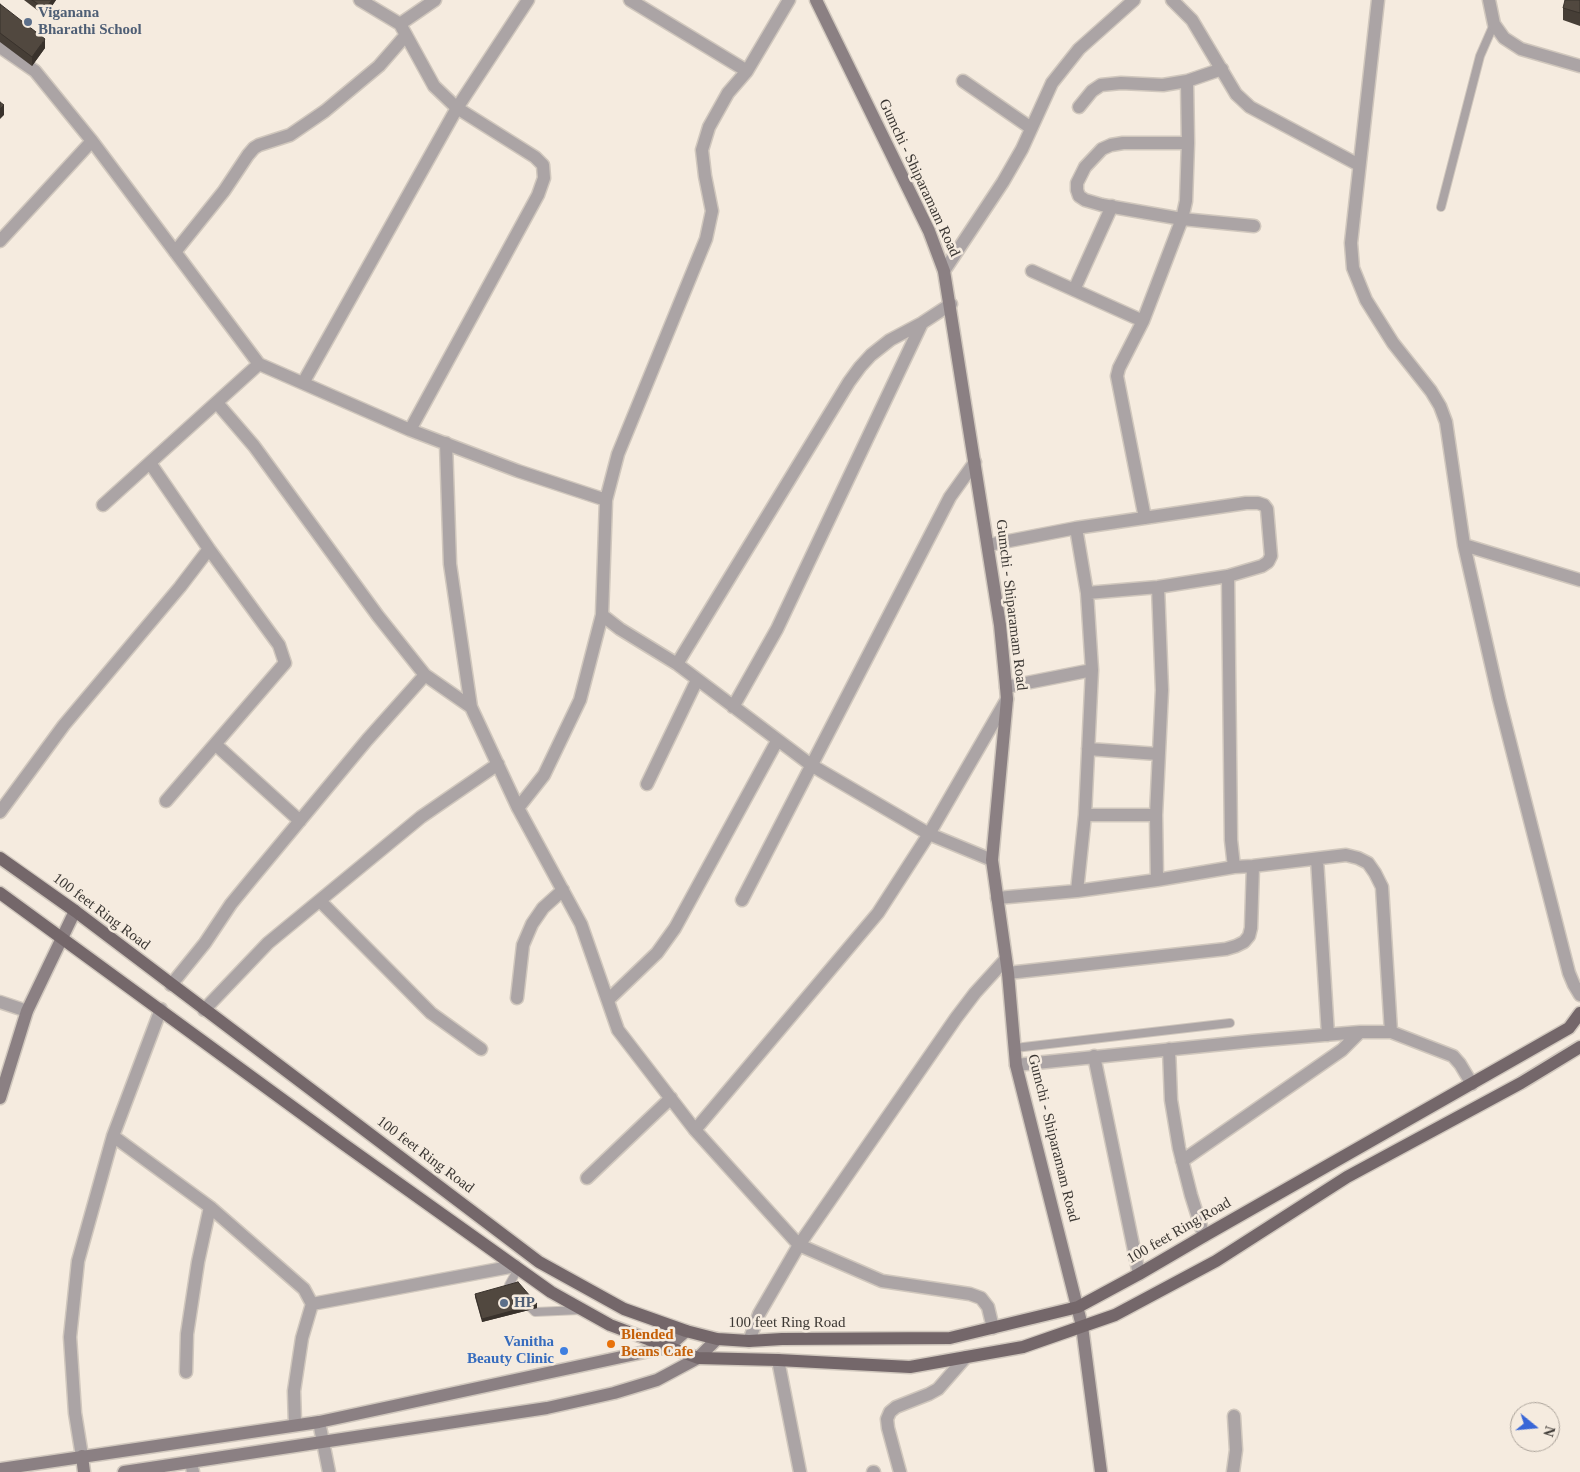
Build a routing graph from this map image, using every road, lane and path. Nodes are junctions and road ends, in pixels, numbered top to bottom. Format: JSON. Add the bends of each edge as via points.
{"nodes":[{"id":1,"x":360,"y":0,"type":"edge"},
{"id":2,"x":435,"y":0,"type":"edge"},
{"id":3,"x":528,"y":0,"type":"edge"},
{"id":4,"x":630,"y":0,"type":"edge"},
{"id":5,"x":789,"y":0,"type":"edge"},
{"id":6,"x":816,"y":0,"type":"edge"},
{"id":7,"x":1134,"y":0,"type":"edge"},
{"id":8,"x":1172,"y":0,"type":"edge"},
{"id":9,"x":1378,"y":0,"type":"edge"},
{"id":10,"x":1489,"y":0,"type":"edge"},
{"id":11,"x":1494,"y":24,"type":"junction"},
{"id":12,"x":403,"y":29,"type":"junction"},
{"id":13,"x":0,"y":47,"type":"edge"},
{"id":14,"x":1580,"y":66,"type":"edge"},
{"id":15,"x":1222,"y":69,"type":"junction"},
{"id":16,"x":747,"y":70,"type":"junction"},
{"id":17,"x":963,"y":81,"type":"dead end"},
{"id":18,"x":1187,"y":81,"type":"junction"},
{"id":19,"x":1079,"y":107,"type":"dead end"},
{"id":20,"x":457,"y":108,"type":"junction"},
{"id":21,"x":1031,"y":128,"type":"junction"},
{"id":22,"x":92,"y":141,"type":"junction"},
{"id":23,"x":1188,"y":143,"type":"junction"},
{"id":24,"x":1359,"y":166,"type":"junction"},
{"id":25,"x":1112,"y":206,"type":"junction"},
{"id":26,"x":1441,"y":207,"type":"dead end"},
{"id":27,"x":1182,"y":219,"type":"junction"},
{"id":28,"x":1254,"y":226,"type":"dead end"},
{"id":29,"x":0,"y":241,"type":"edge"},
{"id":30,"x":175,"y":252,"type":"junction"},
{"id":31,"x":944,"y":271,"type":"junction"},
{"id":32,"x":1032,"y":271,"type":"dead end"},
{"id":33,"x":1074,"y":290,"type":"junction"},
{"id":34,"x":951,"y":304,"type":"junction"},
{"id":35,"x":1143,"y":321,"type":"junction"},
{"id":36,"x":922,"y":323,"type":"junction"},
{"id":37,"x":259,"y":364,"type":"junction"},
{"id":38,"x":303,"y":383,"type":"junction"},
{"id":39,"x":217,"y":403,"type":"junction"},
{"id":40,"x":410,"y":430,"type":"junction"},
{"id":41,"x":446,"y":443,"type":"junction"},
{"id":42,"x":975,"y":462,"type":"junction"},
{"id":43,"x":150,"y":463,"type":"junction"},
{"id":44,"x":606,"y":500,"type":"junction"},
{"id":45,"x":103,"y":505,"type":"dead end"},
{"id":46,"x":1145,"y":518,"type":"junction"},
{"id":47,"x":1076,"y":528,"type":"junction"},
{"id":48,"x":988,"y":544,"type":"junction"},
{"id":49,"x":1464,"y":545,"type":"junction"},
{"id":50,"x":209,"y":549,"type":"junction"},
{"id":51,"x":1228,"y":576,"type":"junction"},
{"id":52,"x":1580,"y":580,"type":"edge"},
{"id":53,"x":1158,"y":587,"type":"junction"},
{"id":54,"x":1087,"y":593,"type":"junction"},
{"id":55,"x":602,"y":615,"type":"junction"},
{"id":56,"x":677,"y":664,"type":"junction"},
{"id":57,"x":1092,"y":670,"type":"junction"},
{"id":58,"x":425,"y":675,"type":"junction"},
{"id":59,"x":697,"y":680,"type":"junction"},
{"id":60,"x":1006,"y":693,"type":"junction"},
{"id":61,"x":471,"y":707,"type":"junction"},
{"id":62,"x":733,"y":707,"type":"junction"},
{"id":63,"x":777,"y":741,"type":"junction"},
{"id":64,"x":215,"y":744,"type":"junction"},
{"id":65,"x":1088,"y":749,"type":"junction"},
{"id":66,"x":1158,"y":754,"type":"junction"},
{"id":67,"x":498,"y":764,"type":"junction"},
{"id":68,"x":811,"y":765,"type":"junction"},
{"id":69,"x":646,"y":784,"type":"dead end"},
{"id":70,"x":166,"y":801,"type":"dead end"},
{"id":71,"x":518,"y":808,"type":"junction"},
{"id":72,"x":0,"y":812,"type":"edge"},
{"id":73,"x":1085,"y":815,"type":"junction"},
{"id":74,"x":1156,"y":815,"type":"junction"},
{"id":75,"x":300,"y":821,"type":"junction"},
{"id":76,"x":929,"y":834,"type":"junction"},
{"id":77,"x":0,"y":858,"type":"edge"},
{"id":78,"x":1317,"y":859,"type":"junction"},
{"id":79,"x":992,"y":860,"type":"junction"},
{"id":80,"x":1234,"y":866,"type":"junction"},
{"id":81,"x":1252,"y":866,"type":"junction"},
{"id":82,"x":1157,"y":880,"type":"junction"},
{"id":83,"x":563,"y":890,"type":"junction"},
{"id":84,"x":1077,"y":891,"type":"junction"},
{"id":85,"x":0,"y":893,"type":"edge"},
{"id":86,"x":997,"y":898,"type":"junction"},
{"id":87,"x":742,"y":900,"type":"dead end"},
{"id":88,"x":320,"y":901,"type":"junction"},
{"id":89,"x":75,"y":912,"type":"junction"},
{"id":90,"x":62,"y":938,"type":"junction"},
{"id":91,"x":1005,"y":960,"type":"junction"},
{"id":92,"x":1008,"y":974,"type":"junction"},
{"id":93,"x":171,"y":985,"type":"junction"},
{"id":94,"x":1580,"y":995,"type":"edge"},
{"id":95,"x":516,"y":998,"type":"dead end"},
{"id":96,"x":608,"y":1000,"type":"junction"},
{"id":97,"x":0,"y":1002,"type":"edge"},
{"id":98,"x":160,"y":1009,"type":"junction"},
{"id":99,"x":27,"y":1010,"type":"junction"},
{"id":100,"x":204,"y":1010,"type":"junction"},
{"id":101,"x":1580,"y":1013,"type":"edge"},
{"id":102,"x":1230,"y":1024,"type":"dead end"},
{"id":103,"x":1360,"y":1032,"type":"junction"},
{"id":104,"x":1391,"y":1032,"type":"junction"},
{"id":105,"x":1328,"y":1035,"type":"junction"},
{"id":106,"x":1580,"y":1047,"type":"edge"},
{"id":107,"x":1015,"y":1048,"type":"junction"},
{"id":108,"x":481,"y":1049,"type":"dead end"},
{"id":109,"x":1169,"y":1049,"type":"junction"},
{"id":110,"x":1094,"y":1056,"type":"junction"},
{"id":111,"x":1016,"y":1065,"type":"junction"},
{"id":112,"x":1472,"y":1084,"type":"junction"},
{"id":113,"x":0,"y":1098,"type":"edge"},
{"id":114,"x":670,"y":1098,"type":"junction"},
{"id":115,"x":695,"y":1130,"type":"junction"},
{"id":116,"x":114,"y":1136,"type":"junction"},
{"id":117,"x":1182,"y":1161,"type":"junction"},
{"id":118,"x":587,"y":1178,"type":"dead end"},
{"id":119,"x":210,"y":1207,"type":"junction"},
{"id":120,"x":1204,"y":1236,"type":"junction"},
{"id":121,"x":799,"y":1245,"type":"junction"},
{"id":122,"x":517,"y":1267,"type":"junction"},
{"id":123,"x":1139,"y":1274,"type":"junction"},
{"id":124,"x":312,"y":1304,"type":"junction"},
{"id":125,"x":1078,"y":1307,"type":"junction"},
{"id":126,"x":582,"y":1310,"type":"junction"},
{"id":127,"x":1082,"y":1326,"type":"junction"},
{"id":128,"x":993,"y":1328,"type":"junction"},
{"id":129,"x":686,"y":1332,"type":"junction"},
{"id":130,"x":716,"y":1339,"type":"junction"},
{"id":131,"x":750,"y":1341,"type":"junction"},
{"id":132,"x":668,"y":1348,"type":"junction"},
{"id":133,"x":966,"y":1357,"type":"junction"},
{"id":134,"x":698,"y":1358,"type":"junction"},
{"id":135,"x":778,"y":1360,"type":"junction"},
{"id":136,"x":186,"y":1372,"type":"dead end"},
{"id":137,"x":1234,"y":1416,"type":"dead end"},
{"id":138,"x":319,"y":1422,"type":"junction"},
{"id":139,"x":295,"y":1424,"type":"junction"},
{"id":140,"x":324,"y":1443,"type":"junction"},
{"id":141,"x":82,"y":1456,"type":"junction"},
{"id":142,"x":192,"y":1467,"type":"edge"},
{"id":143,"x":0,"y":1469,"type":"edge"},
{"id":144,"x":84,"y":1472,"type":"edge"},
{"id":145,"x":124,"y":1472,"type":"edge"},
{"id":146,"x":329,"y":1472,"type":"edge"},
{"id":147,"x":800,"y":1472,"type":"edge"},
{"id":148,"x":900,"y":1472,"type":"edge"},
{"id":149,"x":1102,"y":1472,"type":"edge"},
{"id":150,"x":1233,"y":1472,"type":"edge"}],
"edges":[{"from":1,"to":12,"type":"street"},
{"from":2,"to":12,"type":"street"},
{"from":3,"to":20,"type":"street"},
{"from":4,"to":16,"type":"street"},
{"from":5,"to":16,"type":"street"},
{"from":6,"to":31,"type":"street","name":"Gumchi - Shiparamam Road","via":[[929,231]]},
{"from":7,"to":21,"type":"street","via":[[1079,49],[1052,82]]},
{"from":8,"to":15,"type":"street","via":[[1192,20]]},
{"from":9,"to":24,"type":"street"},
{"from":10,"to":11,"type":"street"},
{"from":11,"to":14,"type":"street","via":[[1504,38],[1521,49]]},
{"from":11,"to":26,"type":"lane","via":[[1480,56]]},
{"from":12,"to":20,"type":"street","via":[[434,86]]},
{"from":12,"to":30,"type":"street","via":[[379,66],[325,111],[290,135],[254,148],[224,192]]},
{"from":13,"to":22,"type":"street","via":[[35,71]]},
{"from":15,"to":18,"type":"street"},
{"from":15,"to":24,"type":"street","via":[[1236,94],[1250,107]]},
{"from":16,"to":44,"type":"street","via":[[728,93],[709,127],[702,150],[712,211],[706,239],[618,454]]},
{"from":17,"to":21,"type":"street"},
{"from":18,"to":19,"type":"street","via":[[1163,85],[1108,83],[1092,90]]},
{"from":18,"to":23,"type":"street"},
{"from":20,"to":38,"type":"street"},
{"from":20,"to":40,"type":"street","via":[[535,157],[544,165],[544,178],[538,195]]},
{"from":21,"to":31,"type":"street","via":[[1003,182]]},
{"from":22,"to":29,"type":"street"},
{"from":22,"to":30,"type":"street"},
{"from":23,"to":25,"type":"street","via":[[1123,143],[1102,149],[1085,167],[1077,190],[1079,196],[1086,200]]},
{"from":23,"to":27,"type":"street","via":[[1186,201]]},
{"from":24,"to":49,"type":"street","via":[[1351,243],[1353,268],[1366,300],[1393,344],[1440,406],[1446,422]]},
{"from":25,"to":27,"type":"street"},
{"from":25,"to":33,"type":"street"},
{"from":27,"to":28,"type":"street"},
{"from":27,"to":35,"type":"street"},
{"from":30,"to":37,"type":"street"},
{"from":31,"to":34,"type":"street","name":"Gumchi - Shiparamam Road"},
{"from":32,"to":33,"type":"street"},
{"from":33,"to":35,"type":"street"},
{"from":34,"to":36,"type":"street"},
{"from":34,"to":42,"type":"street","name":"Gumchi - Shiparamam Road"},
{"from":35,"to":46,"type":"street","via":[[1118,368],[1117,376]]},
{"from":36,"to":56,"type":"street","via":[[890,340],[871,355],[849,382]]},
{"from":36,"to":62,"type":"street","via":[[777,629]]},
{"from":37,"to":38,"type":"street"},
{"from":37,"to":39,"type":"street"},
{"from":38,"to":40,"type":"street"},
{"from":39,"to":43,"type":"street"},
{"from":39,"to":58,"type":"street","via":[[254,446]]},
{"from":40,"to":41,"type":"street"},
{"from":41,"to":44,"type":"street"},
{"from":41,"to":61,"type":"street","via":[[450,564]]},
{"from":42,"to":48,"type":"street","name":"Gumchi - Shiparamam Road"},
{"from":42,"to":68,"type":"street","via":[[950,497]]},
{"from":43,"to":45,"type":"street"},
{"from":43,"to":50,"type":"street"},
{"from":44,"to":55,"type":"street"},
{"from":46,"to":47,"type":"street"},
{"from":46,"to":51,"type":"street","via":[[1246,503],[1264,505],[1269,515],[1271,556],[1268,562]]},
{"from":47,"to":48,"type":"street"},
{"from":47,"to":54,"type":"street"},
{"from":48,"to":60,"type":"street","name":"Gumchi - Shiparamam Road"},
{"from":49,"to":52,"type":"street"},
{"from":49,"to":94,"type":"street","via":[[1545,880],[1569,973]]},
{"from":50,"to":64,"type":"street","via":[[279,645],[285,663]]},
{"from":50,"to":72,"type":"street","via":[[64,725]]},
{"from":51,"to":53,"type":"street"},
{"from":51,"to":80,"type":"street"},
{"from":53,"to":54,"type":"street"},
{"from":53,"to":66,"type":"street","via":[[1162,690]]},
{"from":54,"to":57,"type":"street"},
{"from":55,"to":56,"type":"street"},
{"from":55,"to":71,"type":"street","via":[[580,700],[544,776]]},
{"from":56,"to":59,"type":"street"},
{"from":57,"to":60,"type":"street"},
{"from":57,"to":65,"type":"street"},
{"from":58,"to":61,"type":"street"},
{"from":58,"to":75,"type":"street"},
{"from":59,"to":62,"type":"street"},
{"from":59,"to":69,"type":"street"},
{"from":60,"to":76,"type":"street"},
{"from":60,"to":79,"type":"street","name":"Gumchi - Shiparamam Road"},
{"from":61,"to":67,"type":"street"},
{"from":62,"to":63,"type":"street"},
{"from":63,"to":68,"type":"street"},
{"from":63,"to":96,"type":"street","via":[[675,928],[657,953]]},
{"from":64,"to":70,"type":"street"},
{"from":64,"to":75,"type":"street"},
{"from":65,"to":66,"type":"street"},
{"from":65,"to":73,"type":"street"},
{"from":66,"to":74,"type":"street"},
{"from":67,"to":71,"type":"street"},
{"from":67,"to":88,"type":"street","via":[[421,817]]},
{"from":68,"to":76,"type":"street"},
{"from":68,"to":87,"type":"street"},
{"from":71,"to":83,"type":"street"},
{"from":73,"to":74,"type":"street"},
{"from":73,"to":84,"type":"street"},
{"from":74,"to":82,"type":"street"},
{"from":75,"to":93,"type":"street","via":[[231,904]]},
{"from":76,"to":79,"type":"street"},
{"from":76,"to":115,"type":"street","via":[[878,913]]},
{"from":77,"to":89,"type":"main road","name":"100 feet Ring Road"},
{"from":78,"to":81,"type":"street"},
{"from":78,"to":104,"type":"street","via":[[1346,855],[1358,858],[1368,863],[1382,887]]},
{"from":78,"to":105,"type":"street"},
{"from":79,"to":86,"type":"street","name":"Gumchi - Shiparamam Road"},
{"from":80,"to":81,"type":"street"},
{"from":80,"to":82,"type":"street"},
{"from":81,"to":92,"type":"street","via":[[1251,928],[1244,942],[1236,946]]},
{"from":82,"to":84,"type":"street"},
{"from":83,"to":95,"type":"street","via":[[543,908],[532,924],[524,945]]},
{"from":83,"to":96,"type":"street","via":[[581,924]]},
{"from":84,"to":86,"type":"street"},
{"from":85,"to":90,"type":"main road"},
{"from":86,"to":91,"type":"street","name":"Gumchi - Shiparamam Road"},
{"from":88,"to":100,"type":"street","via":[[268,943]]},
{"from":88,"to":108,"type":"street","via":[[431,1013]]},
{"from":89,"to":90,"type":"street"},
{"from":89,"to":93,"type":"main road","name":"100 feet Ring Road"},
{"from":90,"to":98,"type":"main road"},
{"from":90,"to":99,"type":"street"},
{"from":91,"to":92,"type":"street","name":"Gumchi - Shiparamam Road"},
{"from":91,"to":121,"type":"street","via":[[956,1018]]},
{"from":92,"to":107,"type":"street","name":"Gumchi - Shiparamam Road"},
{"from":93,"to":100,"type":"main road","name":"100 feet Ring Road"},
{"from":96,"to":114,"type":"street","via":[[618,1030]]},
{"from":97,"to":99,"type":"street"},
{"from":98,"to":116,"type":"street"},
{"from":98,"to":122,"type":"main road"},
{"from":99,"to":113,"type":"street"},
{"from":100,"to":129,"type":"main road","name":"100 feet Ring Road","via":[[539,1262],[624,1309]]},
{"from":101,"to":112,"type":"main road","name":"100 feet Ring Road","via":[[1569,1028]]},
{"from":102,"to":107,"type":"lane"},
{"from":103,"to":104,"type":"street"},
{"from":103,"to":105,"type":"street"},
{"from":103,"to":117,"type":"street","via":[[1342,1050]]},
{"from":104,"to":112,"type":"street","via":[[1453,1056]]},
{"from":105,"to":109,"type":"street"},
{"from":106,"to":127,"type":"main road","via":[[1521,1083],[1347,1177],[1216,1261],[1115,1315]]},
{"from":107,"to":111,"type":"street","name":"Gumchi - Shiparamam Road"},
{"from":109,"to":110,"type":"street"},
{"from":109,"to":117,"type":"street","via":[[1172,1100]]},
{"from":110,"to":111,"type":"street"},
{"from":110,"to":123,"type":"street"},
{"from":111,"to":125,"type":"street","name":"Gumchi - Shiparamam Road"},
{"from":112,"to":120,"type":"main road","name":"100 feet Ring Road"},
{"from":114,"to":115,"type":"street"},
{"from":114,"to":118,"type":"street"},
{"from":115,"to":121,"type":"street"},
{"from":116,"to":119,"type":"street"},
{"from":116,"to":141,"type":"street","via":[[78,1261],[70,1337],[75,1413]]},
{"from":117,"to":120,"type":"street"},
{"from":119,"to":124,"type":"street","via":[[304,1289]]},
{"from":119,"to":136,"type":"street","via":[[187,1334]]},
{"from":120,"to":123,"type":"main road","name":"100 feet Ring Road"},
{"from":121,"to":128,"type":"street","via":[[882,1281],[981,1298],[988,1307]]},
{"from":121,"to":131,"type":"street","via":[[759,1314]]},
{"from":122,"to":124,"type":"street"},
{"from":122,"to":126,"type":"main road"},
{"from":122,"to":126,"type":"lane","via":[[509,1285],[535,1312]]},
{"from":123,"to":125,"type":"main road","name":"100 feet Ring Road"},
{"from":124,"to":139,"type":"street","via":[[302,1338],[294,1391]]},
{"from":125,"to":127,"type":"street","name":"Gumchi - Shiparamam Road"},
{"from":125,"to":128,"type":"main road","name":"100 feet Ring Road"},
{"from":126,"to":132,"type":"main road"},
{"from":127,"to":133,"type":"main road","via":[[1023,1347]]},
{"from":127,"to":149,"type":"street","name":"Gumchi - Shiparamam Road"},
{"from":128,"to":131,"type":"main road","name":"100 feet Ring Road","via":[[950,1338]]},
{"from":129,"to":130,"type":"main road","name":"100 feet Ring Road"},
{"from":129,"to":132,"type":"street"},
{"from":130,"to":131,"type":"main road","name":"100 feet Ring Road"},
{"from":130,"to":134,"type":"street"},
{"from":132,"to":134,"type":"main road"},
{"from":132,"to":138,"type":"street"},
{"from":133,"to":135,"type":"main road","via":[[910,1367]]},
{"from":133,"to":148,"type":"street","via":[[930,1394],[890,1412],[888,1428]]},
{"from":134,"to":135,"type":"main road"},
{"from":134,"to":140,"type":"street","via":[[657,1380],[614,1393],[547,1408]]},
{"from":135,"to":147,"type":"street"},
{"from":137,"to":150,"type":"street","via":[[1236,1450]]},
{"from":138,"to":139,"type":"street"},
{"from":138,"to":140,"type":"street"},
{"from":139,"to":141,"type":"street"},
{"from":140,"to":142,"type":"street"},
{"from":140,"to":146,"type":"street"},
{"from":141,"to":143,"type":"street"},
{"from":141,"to":144,"type":"street"},
{"from":142,"to":145,"type":"street"}]}
